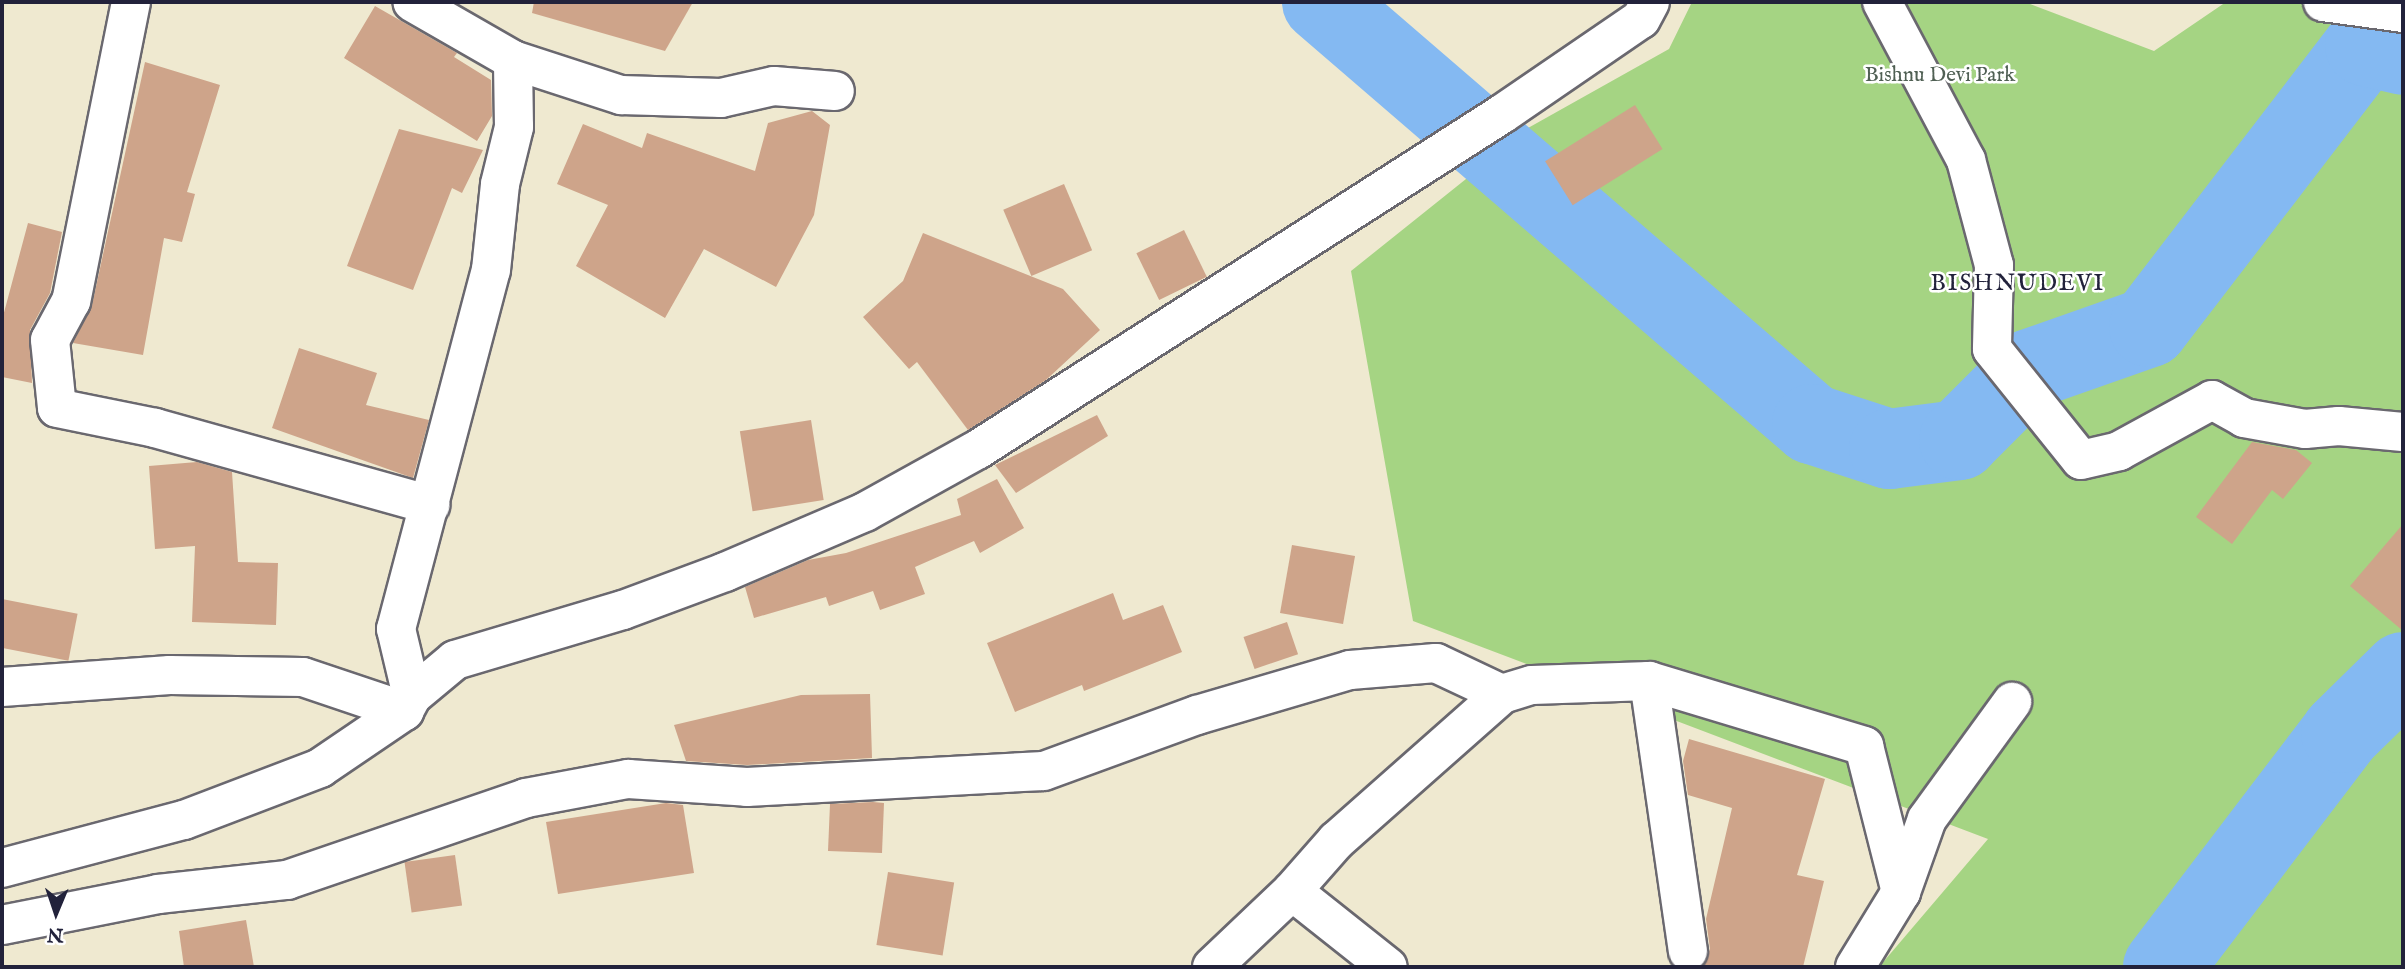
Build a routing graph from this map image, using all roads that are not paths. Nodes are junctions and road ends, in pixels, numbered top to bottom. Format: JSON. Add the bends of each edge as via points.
{"nodes":[{"id":1,"x":131,"y":2,"type":"edge"},
{"id":2,"x":412,"y":2,"type":"edge"},
{"id":3,"x":1650,"y":2,"type":"edge"},
{"id":4,"x":1882,"y":2,"type":"edge"},
{"id":5,"x":2323,"y":2,"type":"edge"},
{"id":6,"x":2403,"y":13,"type":"edge"},
{"id":7,"x":513,"y":60,"type":"junction"},
{"id":8,"x":835,"y":91,"type":"dead end"},
{"id":9,"x":2403,"y":432,"type":"edge"},
{"id":10,"x":429,"y":505,"type":"junction"},
{"id":11,"x":1649,"y":681,"type":"junction"},
{"id":12,"x":2,"y":687,"type":"edge"},
{"id":13,"x":1502,"y":694,"type":"junction"},
{"id":14,"x":2012,"y":702,"type":"dead end"},
{"id":15,"x":408,"y":704,"type":"junction"},
{"id":16,"x":2,"y":868,"type":"edge"},
{"id":17,"x":1292,"y":891,"type":"junction"},
{"id":18,"x":1901,"y":892,"type":"junction"},
{"id":19,"x":2,"y":925,"type":"edge"},
{"id":20,"x":1688,"y":951,"type":"dead end"},
{"id":21,"x":1212,"y":967,"type":"edge"},
{"id":22,"x":1388,"y":967,"type":"edge"},
{"id":23,"x":1855,"y":967,"type":"edge"}],
"edges":[{"from":1,"to":10,"type":"street","via":[[71,301],[50,340],[57,408],[155,428]]},
{"from":2,"to":7,"type":"street"},
{"from":3,"to":15,"type":"street","via":[[1641,19],[1502,114],[977,450],[865,512],[725,572],[623,610],[455,660]]},
{"from":4,"to":9,"type":"street","via":[[1966,160],[1994,265],[1992,349],[2081,460],[2119,451],[2212,400],[2244,418],[2305,429],[2339,425]]},
{"from":5,"to":6,"type":"street"},
{"from":7,"to":8,"type":"street","via":[[621,94],[721,98],[774,86]]},
{"from":7,"to":10,"type":"street","via":[[514,127],[500,184],[491,270]]},
{"from":10,"to":15,"type":"street","via":[[396,629]]},
{"from":11,"to":13,"type":"street","via":[[1532,685]]},
{"from":11,"to":18,"type":"street","via":[[1864,746]]},
{"from":11,"to":20,"type":"street"},
{"from":12,"to":15,"type":"street","via":[[170,675],[303,677]]},
{"from":13,"to":17,"type":"street","via":[[1336,841]]},
{"from":13,"to":19,"type":"street","via":[[1436,663],[1350,670],[1198,715],[1044,771],[747,787],[628,779],[526,798],[286,880],[158,894]]},
{"from":14,"to":18,"type":"street","via":[[1927,819]]},
{"from":15,"to":16,"type":"street","via":[[320,768],[184,820]]},
{"from":17,"to":21,"type":"street"},
{"from":17,"to":22,"type":"street"},
{"from":18,"to":23,"type":"street"}]}
